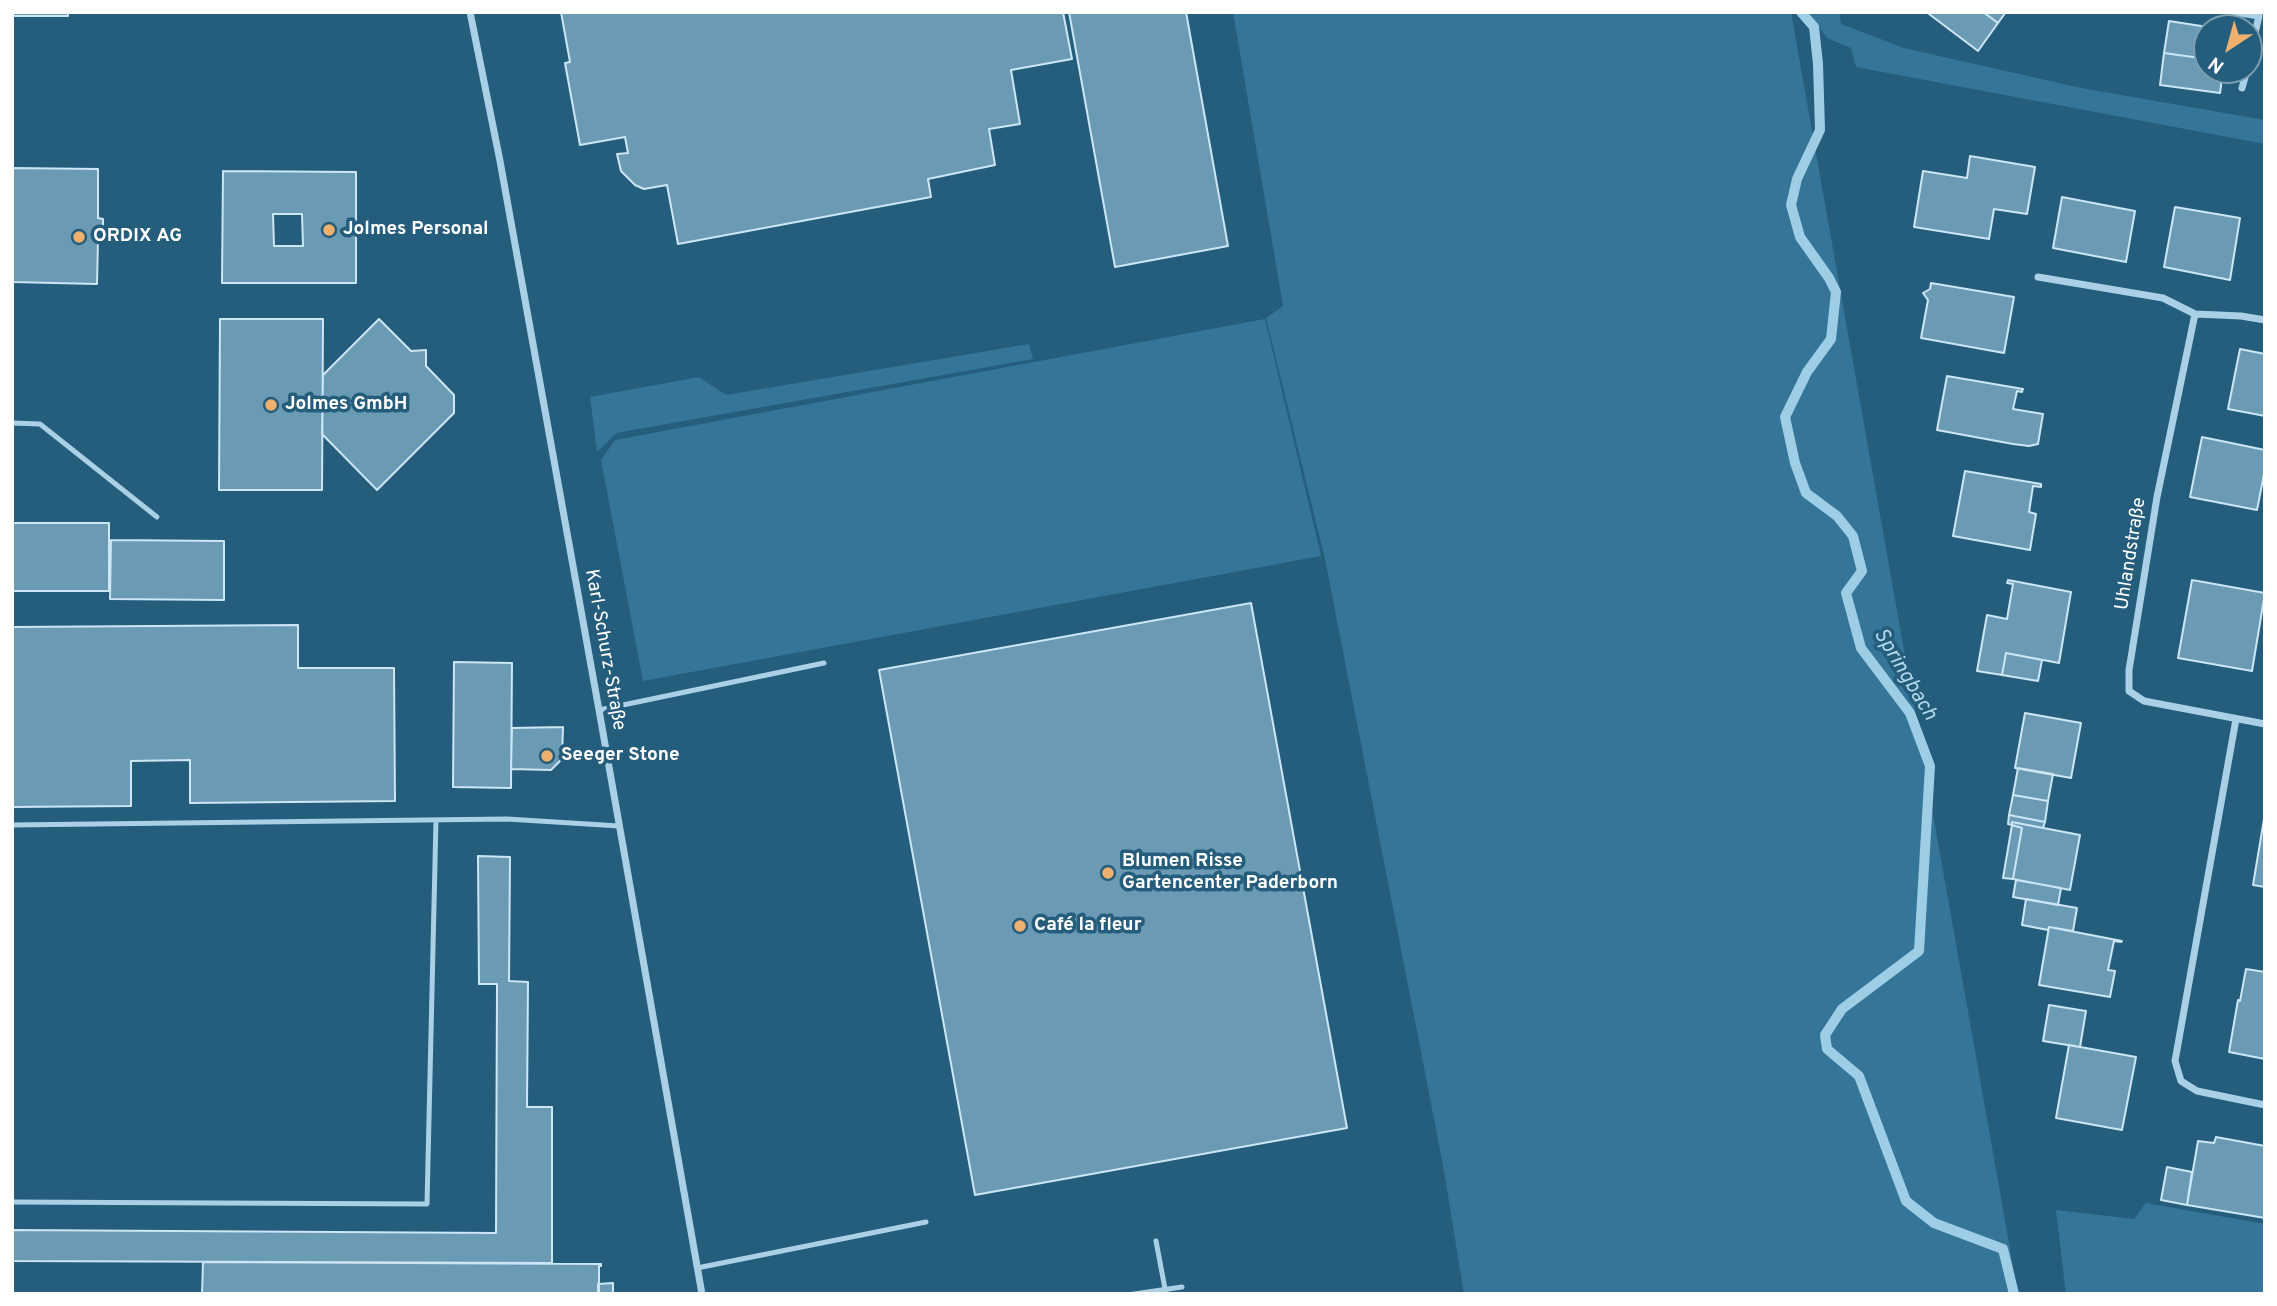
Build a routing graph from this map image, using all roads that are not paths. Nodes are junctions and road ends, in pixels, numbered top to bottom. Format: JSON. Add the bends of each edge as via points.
{"nodes":[{"id":1,"x":470,"y":12,"type":"edge"},
{"id":2,"x":2234,"y":12,"type":"edge"},
{"id":3,"x":2259,"y":14,"type":"edge"},
{"id":4,"x":2243,"y":84,"type":"edge"},
{"id":5,"x":2242,"y":88,"type":"dead end"},
{"id":6,"x":2038,"y":277,"type":"dead end"},
{"id":7,"x":2195,"y":314,"type":"junction"},
{"id":8,"x":2265,"y":320,"type":"edge"},
{"id":9,"x":12,"y":423,"type":"edge"},
{"id":10,"x":157,"y":517,"type":"dead end"},
{"id":11,"x":824,"y":663,"type":"dead end"},
{"id":12,"x":599,"y":710,"type":"junction"},
{"id":13,"x":2236,"y":719,"type":"junction"},
{"id":14,"x":2265,"y":724,"type":"edge"},
{"id":15,"x":436,"y":820,"type":"junction"},
{"id":16,"x":12,"y":825,"type":"edge"},
{"id":17,"x":619,"y":826,"type":"junction"},
{"id":18,"x":2265,"y":1105,"type":"edge"},
{"id":19,"x":12,"y":1202,"type":"edge"},
{"id":20,"x":926,"y":1222,"type":"dead end"},
{"id":21,"x":1156,"y":1241,"type":"dead end"},
{"id":22,"x":697,"y":1268,"type":"junction"},
{"id":23,"x":1182,"y":1287,"type":"dead end"},
{"id":24,"x":1165,"y":1292,"type":"edge"},
{"id":25,"x":702,"y":1294,"type":"edge"},
{"id":26,"x":1134,"y":1294,"type":"edge"}],
"edges":[{"from":1,"to":12,"type":"street","name":"Karl-Schurz-Straße"},
{"from":2,"to":3,"type":"street"},
{"from":4,"to":5,"type":"street"},
{"from":6,"to":7,"type":"street","via":[[2163,298]]},
{"from":7,"to":8,"type":"street"},
{"from":7,"to":13,"type":"street","name":"Uhlandstraße","via":[[2158,489],[2129,691],[2144,701]]},
{"from":9,"to":10,"type":"lane","via":[[40,424]]},
{"from":11,"to":12,"type":"lane"},
{"from":12,"to":17,"type":"street","name":"Karl-Schurz-Straße"},
{"from":13,"to":14,"type":"street","name":"Uhlandstraße"},
{"from":13,"to":18,"type":"street","via":[[2175,1061],[2181,1081],[2197,1091]]},
{"from":15,"to":16,"type":"lane"},
{"from":15,"to":17,"type":"lane"},
{"from":15,"to":19,"type":"lane","via":[[427,1204]]},
{"from":17,"to":22,"type":"street","name":"Karl-Schurz-Straße"},
{"from":20,"to":22,"type":"lane"},
{"from":21,"to":24,"type":"lane"},
{"from":22,"to":25,"type":"street","name":"Karl-Schurz-Straße"},
{"from":23,"to":24,"type":"lane"},
{"from":24,"to":26,"type":"lane"}]}
